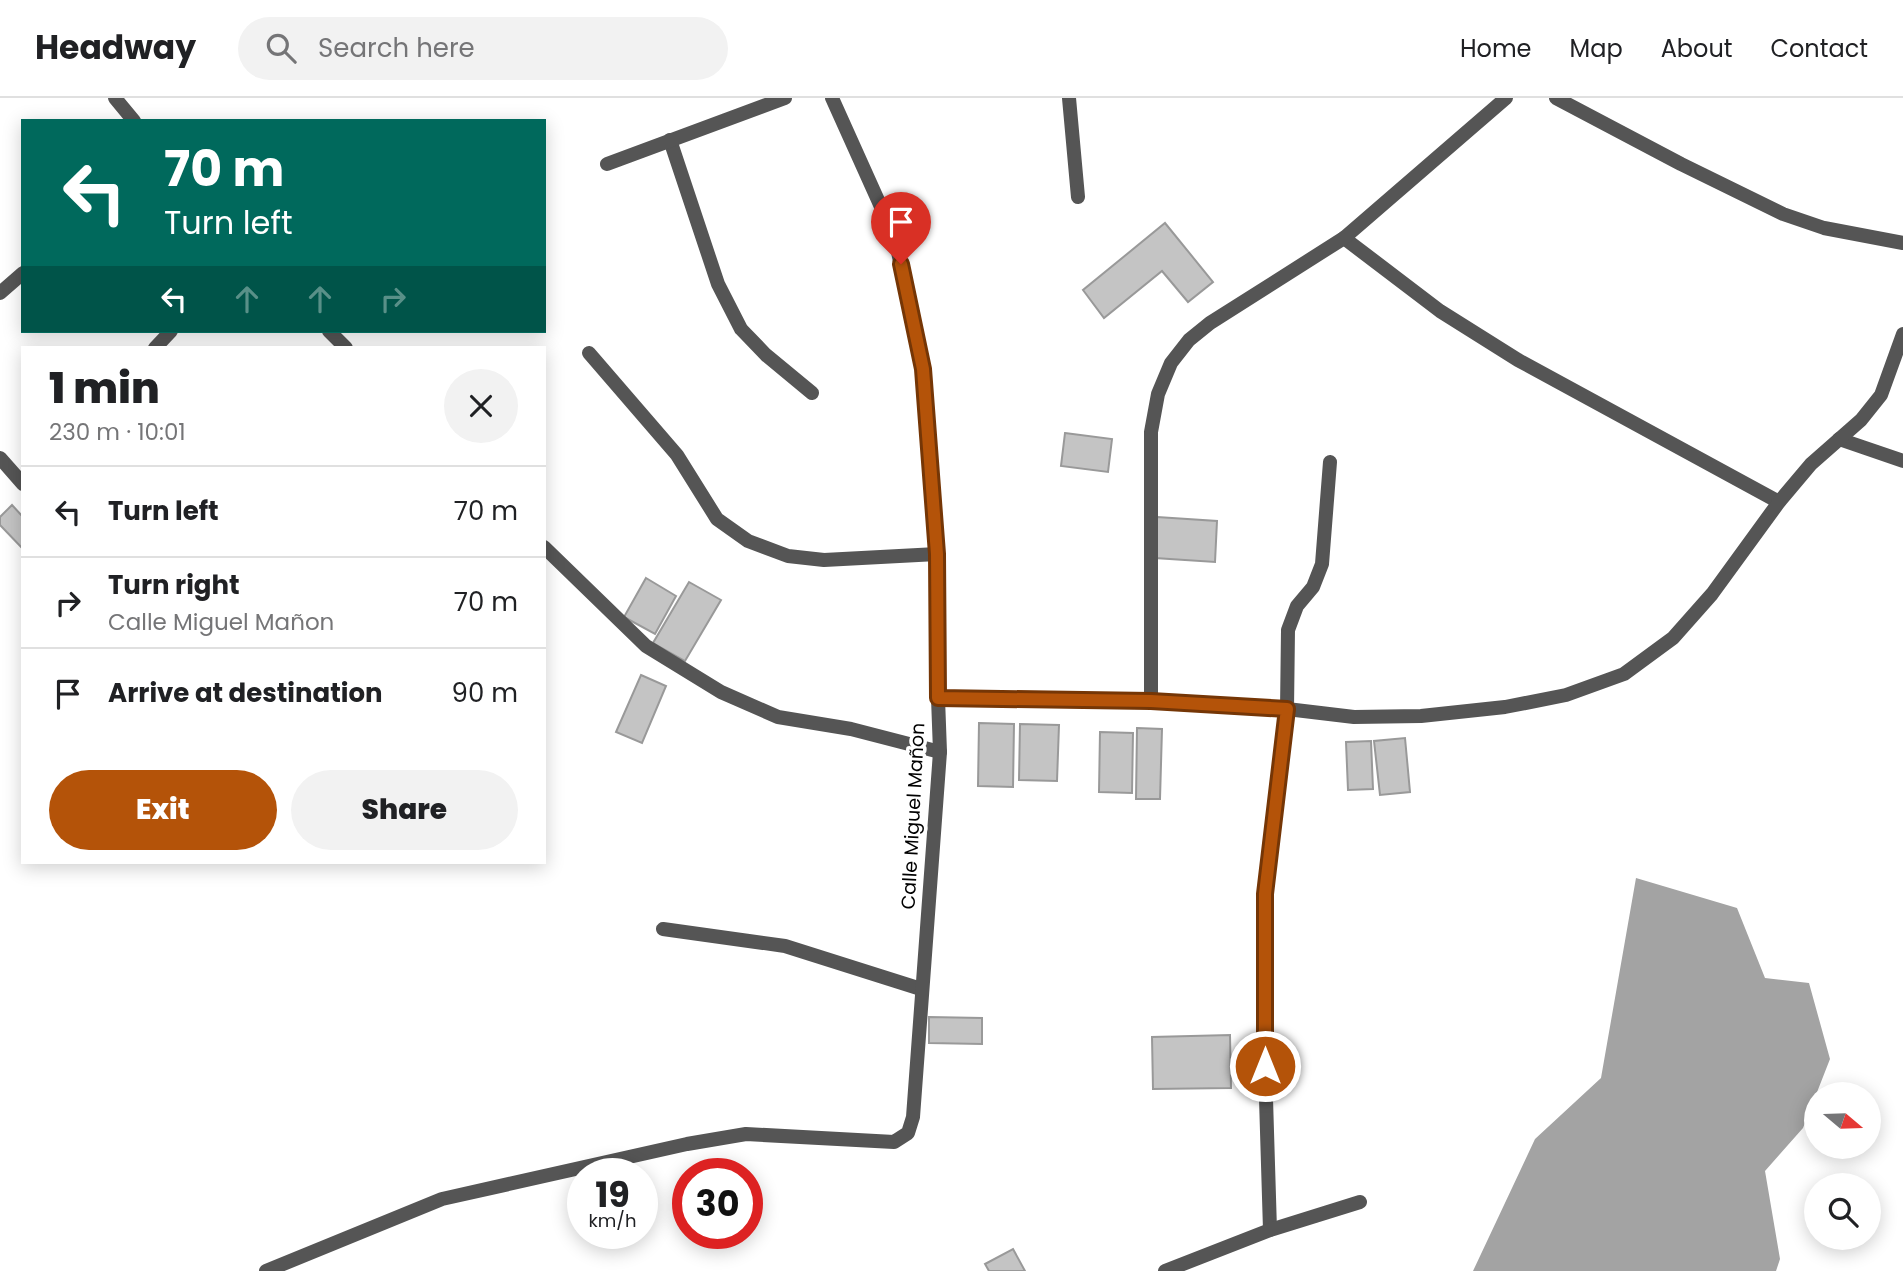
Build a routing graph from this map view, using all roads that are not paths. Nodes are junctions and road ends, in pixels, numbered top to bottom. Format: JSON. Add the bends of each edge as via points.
{"nodes":[{"id":1,"x":115,"y":98,"type":"edge"},
{"id":2,"x":785,"y":98,"type":"edge"},
{"id":3,"x":832,"y":98,"type":"edge"},
{"id":4,"x":1069,"y":98,"type":"edge"},
{"id":5,"x":1506,"y":98,"type":"edge"},
{"id":6,"x":1556,"y":98,"type":"edge"},
{"id":7,"x":132,"y":119,"type":"edge"},
{"id":8,"x":670,"y":140,"type":"junction"},
{"id":9,"x":607,"y":164,"type":"dead end"},
{"id":10,"x":1078,"y":197,"type":"dead end"},
{"id":11,"x":1344,"y":238,"type":"junction"},
{"id":12,"x":1903,"y":243,"type":"edge"},
{"id":13,"x":21,"y":274,"type":"edge"},
{"id":14,"x":0,"y":293,"type":"edge"},
{"id":15,"x":169,"y":333,"type":"edge"},
{"id":16,"x":331,"y":333,"type":"edge"},
{"id":17,"x":1903,"y":334,"type":"edge"},
{"id":18,"x":157,"y":346,"type":"edge"},
{"id":19,"x":344,"y":346,"type":"edge"},
{"id":20,"x":589,"y":353,"type":"dead end"},
{"id":21,"x":812,"y":393,"type":"dead end"},
{"id":22,"x":1839,"y":439,"type":"junction"},
{"id":23,"x":0,"y":458,"type":"edge"},
{"id":24,"x":1330,"y":461,"type":"dead end"},
{"id":25,"x":1903,"y":461,"type":"edge"},
{"id":26,"x":21,"y":482,"type":"edge"},
{"id":27,"x":1779,"y":502,"type":"junction"},
{"id":28,"x":546,"y":549,"type":"edge"},
{"id":29,"x":937,"y":554,"type":"junction"},
{"id":30,"x":938,"y":698,"type":"junction"},
{"id":31,"x":1151,"y":701,"type":"junction"},
{"id":32,"x":1287,"y":709,"type":"junction"},
{"id":33,"x":940,"y":752,"type":"junction"},
{"id":34,"x":663,"y":929,"type":"dead end"},
{"id":35,"x":921,"y":989,"type":"junction"},
{"id":36,"x":1360,"y":1202,"type":"dead end"},
{"id":37,"x":1270,"y":1230,"type":"junction"},
{"id":38,"x":266,"y":1271,"type":"edge"},
{"id":39,"x":1166,"y":1271,"type":"edge"}],
"edges":[{"from":1,"to":7,"type":"street"},
{"from":2,"to":8,"type":"street"},
{"from":3,"to":29,"type":"street","name":"Calle Miguel Mañon","via":[[895,239],[923,369]]},
{"from":4,"to":10,"type":"street"},
{"from":5,"to":11,"type":"street"},
{"from":6,"to":12,"type":"street","via":[[1783,214],[1824,228]]},
{"from":8,"to":9,"type":"street"},
{"from":8,"to":21,"type":"street","via":[[718,284],[741,329]]},
{"from":11,"to":27,"type":"street","via":[[1440,311],[1518,360]]},
{"from":11,"to":31,"type":"street","via":[[1189,340],[1171,363],[1158,394],[1151,432]]},
{"from":13,"to":14,"type":"street"},
{"from":15,"to":18,"type":"street"},
{"from":16,"to":19,"type":"street"},
{"from":17,"to":22,"type":"street","via":[[1881,396]]},
{"from":20,"to":29,"type":"street","via":[[677,455],[717,519],[748,541],[788,556],[824,560]]},
{"from":22,"to":25,"type":"street"},
{"from":22,"to":27,"type":"street"},
{"from":23,"to":26,"type":"street"},
{"from":24,"to":32,"type":"street","via":[[1322,564],[1288,630]]},
{"from":27,"to":32,"type":"street","via":[[1712,594],[1673,638],[1624,674],[1566,695],[1421,716],[1354,717]]},
{"from":28,"to":33,"type":"street","via":[[646,646],[722,692],[778,717]]},
{"from":29,"to":30,"type":"street","name":"Calle Miguel Mañon"},
{"from":30,"to":31,"type":"street"},
{"from":30,"to":33,"type":"street","name":"Calle Miguel Mañon"},
{"from":31,"to":32,"type":"street"},
{"from":32,"to":37,"type":"street","via":[[1265,894]]},
{"from":33,"to":35,"type":"street","name":"Calle Miguel Mañon"},
{"from":34,"to":35,"type":"street","via":[[785,946]]},
{"from":35,"to":38,"type":"street","name":"Calle Miguel Mañon","via":[[913,1117],[908,1133],[894,1142],[746,1134],[687,1144],[442,1199]]},
{"from":36,"to":37,"type":"street"},
{"from":37,"to":39,"type":"street"}]}
